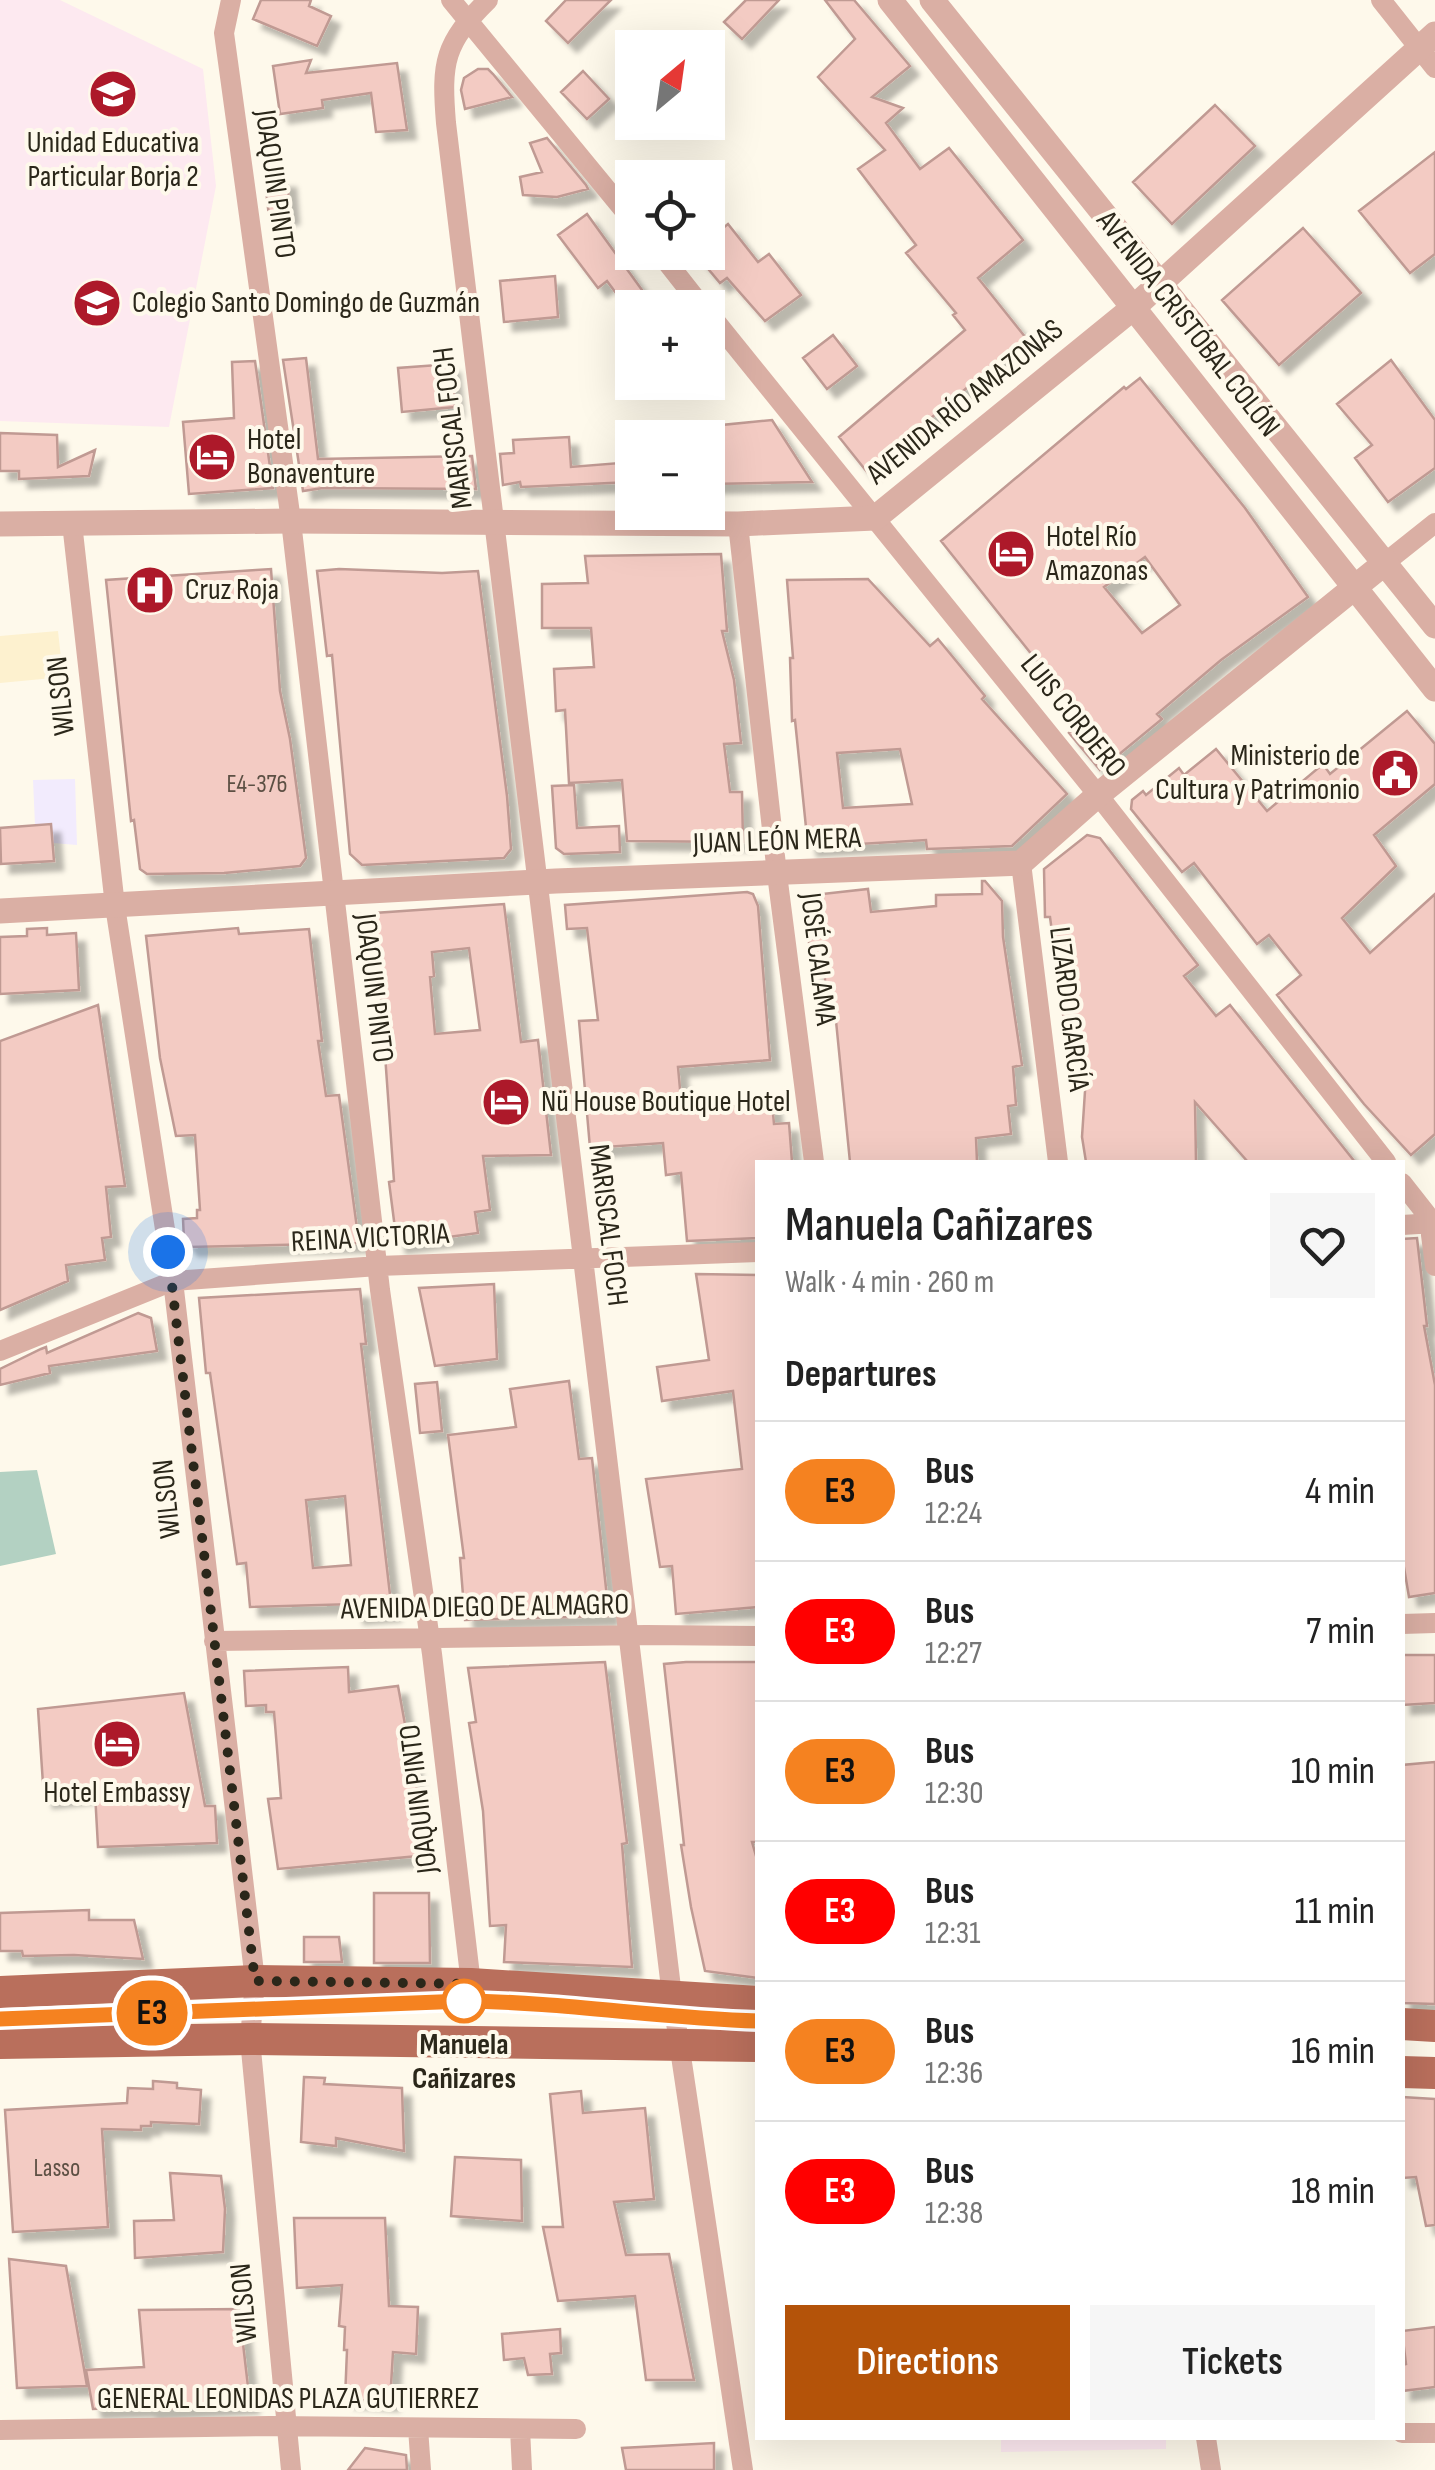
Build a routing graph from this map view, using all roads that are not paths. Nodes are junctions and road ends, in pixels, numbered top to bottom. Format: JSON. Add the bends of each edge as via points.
{"nodes":[{"id":1,"x":230,"y":0,"type":"edge"},
{"id":2,"x":451,"y":0,"type":"edge"},
{"id":3,"x":488,"y":0,"type":"edge"},
{"id":4,"x":890,"y":0,"type":"edge"},
{"id":5,"x":932,"y":0,"type":"edge"},
{"id":6,"x":1381,"y":0,"type":"edge"},
{"id":7,"x":468,"y":18,"type":"junction"},
{"id":8,"x":1430,"y":50,"type":"edge"},
{"id":9,"x":615,"y":199,"type":"edge"},
{"id":10,"x":674,"y":270,"type":"edge"},
{"id":11,"x":1159,"y":284,"type":"junction"},
{"id":12,"x":690,"y":290,"type":"edge"},
{"id":13,"x":1133,"y":308,"type":"junction"},
{"id":14,"x":725,"y":333,"type":"edge"},
{"id":15,"x":875,"y":518,"type":"junction"},
{"id":16,"x":290,"y":521,"type":"junction"},
{"id":17,"x":494,"y":521,"type":"junction"},
{"id":18,"x":72,"y":523,"type":"junction"},
{"id":19,"x":1435,"y":523,"type":"edge"},
{"id":20,"x":0,"y":524,"type":"edge"},
{"id":21,"x":738,"y":524,"type":"junction"},
{"id":22,"x":1386,"y":562,"type":"junction"},
{"id":23,"x":1354,"y":587,"type":"junction"},
{"id":24,"x":1435,"y":626,"type":"edge"},
{"id":25,"x":1435,"y":689,"type":"edge"},
{"id":26,"x":1098,"y":795,"type":"junction"},
{"id":27,"x":1020,"y":863,"type":"junction"},
{"id":28,"x":777,"y":874,"type":"junction"},
{"id":29,"x":536,"y":882,"type":"junction"},
{"id":30,"x":332,"y":894,"type":"junction"},
{"id":31,"x":114,"y":906,"type":"junction"},
{"id":32,"x":0,"y":911,"type":"edge"},
{"id":33,"x":814,"y":1160,"type":"edge"},
{"id":34,"x":1058,"y":1160,"type":"edge"},
{"id":35,"x":1384,"y":1160,"type":"edge"},
{"id":36,"x":1405,"y":1187,"type":"edge"},
{"id":37,"x":1435,"y":1223,"type":"edge"},
{"id":38,"x":1405,"y":1225,"type":"edge"},
{"id":39,"x":755,"y":1252,"type":"edge"},
{"id":40,"x":581,"y":1257,"type":"junction"},
{"id":41,"x":378,"y":1266,"type":"junction"},
{"id":42,"x":1435,"y":1266,"type":"edge"},
{"id":43,"x":173,"y":1281,"type":"junction"},
{"id":44,"x":0,"y":1351,"type":"edge"},
{"id":45,"x":1435,"y":1623,"type":"edge"},
{"id":46,"x":1405,"y":1624,"type":"edge"},
{"id":47,"x":630,"y":1635,"type":"junction"},
{"id":48,"x":755,"y":1636,"type":"edge"},
{"id":49,"x":430,"y":1637,"type":"junction"},
{"id":50,"x":214,"y":1641,"type":"junction"},
{"id":51,"x":255,"y":1981,"type":"junction"},
{"id":52,"x":471,"y":1984,"type":"junction"},
{"id":53,"x":0,"y":1992,"type":"edge"},
{"id":54,"x":672,"y":1996,"type":"junction"},
{"id":55,"x":755,"y":2002,"type":"edge"},
{"id":56,"x":1405,"y":2024,"type":"edge"},
{"id":57,"x":1435,"y":2026,"type":"edge"},
{"id":58,"x":250,"y":2039,"type":"junction"},
{"id":59,"x":680,"y":2043,"type":"junction"},
{"id":60,"x":0,"y":2044,"type":"edge"},
{"id":61,"x":755,"y":2046,"type":"edge"},
{"id":62,"x":1405,"y":2072,"type":"edge"},
{"id":63,"x":1435,"y":2073,"type":"edge"},
{"id":64,"x":286,"y":2426,"type":"junction"},
{"id":65,"x":418,"y":2428,"type":"junction"},
{"id":66,"x":520,"y":2428,"type":"junction"},
{"id":67,"x":576,"y":2429,"type":"dead end"},
{"id":68,"x":0,"y":2430,"type":"edge"},
{"id":69,"x":1435,"y":2432,"type":"edge"},
{"id":70,"x":1405,"y":2433,"type":"edge"},
{"id":71,"x":1206,"y":2440,"type":"edge"},
{"id":72,"x":292,"y":2470,"type":"edge"},
{"id":73,"x":421,"y":2470,"type":"edge"},
{"id":74,"x":522,"y":2470,"type":"edge"},
{"id":75,"x":743,"y":2470,"type":"edge"},
{"id":76,"x":1210,"y":2470,"type":"edge"}],
"edges":[{"from":1,"to":16,"type":"street","name":"JOAQUIN PINTO","via":[[224,33]]},
{"from":2,"to":7,"type":"street"},
{"from":3,"to":7,"type":"street","name":"MARISCAL FOCH"},
{"from":4,"to":13,"type":"street","name":"AVENIDA CRISTÓBAL COLÓN"},
{"from":5,"to":11,"type":"street","name":"AVENIDA CRISTÓBAL COLÓN"},
{"from":6,"to":8,"type":"street"},
{"from":7,"to":9,"type":"street"},
{"from":7,"to":17,"type":"street","name":"MARISCAL FOCH","via":[[447,51],[443,86]]},
{"from":8,"to":11,"type":"street","name":"AVENIDA RÍO AMAZONAS"},
{"from":10,"to":12,"type":"street","name":"LUIS CORDERO"},
{"from":11,"to":13,"type":"street","name":"AVENIDA RÍO AMAZONAS"},
{"from":11,"to":22,"type":"street","name":"AVENIDA CRISTÓBAL COLÓN"},
{"from":13,"to":15,"type":"street","name":"AVENIDA RÍO AMAZONAS"},
{"from":13,"to":23,"type":"street","name":"AVENIDA CRISTÓBAL COLÓN"},
{"from":14,"to":15,"type":"street","name":"LUIS CORDERO"},
{"from":15,"to":21,"type":"street","name":"AVENIDA RÍO AMAZONAS"},
{"from":15,"to":26,"type":"street","name":"LUIS CORDERO"},
{"from":16,"to":17,"type":"street","name":"AVENIDA RÍO AMAZONAS"},
{"from":16,"to":18,"type":"street","name":"AVENIDA RÍO AMAZONAS"},
{"from":16,"to":30,"type":"street","name":"JOAQUIN PINTO"},
{"from":17,"to":21,"type":"street","name":"AVENIDA RÍO AMAZONAS"},
{"from":17,"to":29,"type":"street","name":"MARISCAL FOCH"},
{"from":18,"to":20,"type":"street","name":"AVENIDA RÍO AMAZONAS"},
{"from":18,"to":31,"type":"street","name":"WILSON"},
{"from":19,"to":22,"type":"street"},
{"from":21,"to":28,"type":"street","name":"JOSÉ CALAMA"},
{"from":22,"to":23,"type":"street"},
{"from":22,"to":24,"type":"street","name":"AVENIDA CRISTÓBAL COLÓN"},
{"from":23,"to":25,"type":"street","name":"AVENIDA CRISTÓBAL COLÓN"},
{"from":23,"to":26,"type":"street"},
{"from":26,"to":27,"type":"street"},
{"from":26,"to":35,"type":"street","name":"LUIS CORDERO"},
{"from":27,"to":28,"type":"street","name":"JUAN LEÓN MERA"},
{"from":27,"to":34,"type":"street","name":"LIZARDO GARCÍA"},
{"from":28,"to":29,"type":"street","name":"JUAN LEÓN MERA"},
{"from":28,"to":33,"type":"street","name":"JOSÉ CALAMA"},
{"from":29,"to":30,"type":"street","name":"JUAN LEÓN MERA"},
{"from":29,"to":40,"type":"street","name":"MARISCAL FOCH"},
{"from":30,"to":31,"type":"street","name":"JUAN LEÓN MERA"},
{"from":30,"to":41,"type":"street","name":"JOAQUIN PINTO"},
{"from":31,"to":32,"type":"street","name":"JUAN LEÓN MERA"},
{"from":31,"to":43,"type":"street","name":"WILSON"},
{"from":36,"to":37,"type":"street"},
{"from":37,"to":38,"type":"street"},
{"from":37,"to":42,"type":"street"},
{"from":39,"to":40,"type":"street","name":"REINA VICTORIA"},
{"from":40,"to":41,"type":"street","name":"REINA VICTORIA"},
{"from":40,"to":47,"type":"street","name":"MARISCAL FOCH"},
{"from":41,"to":43,"type":"street","name":"REINA VICTORIA"},
{"from":41,"to":49,"type":"street","name":"JOAQUIN PINTO"},
{"from":43,"to":44,"type":"street","name":"REINA VICTORIA"},
{"from":43,"to":50,"type":"street","name":"WILSON"},
{"from":45,"to":46,"type":"street"},
{"from":47,"to":48,"type":"street","name":"AVENIDA DIEGO DE ALMAGRO"},
{"from":47,"to":49,"type":"street","name":"AVENIDA DIEGO DE ALMAGRO"},
{"from":47,"to":54,"type":"street","name":"MARISCAL FOCH"},
{"from":49,"to":50,"type":"street","name":"AVENIDA DIEGO DE ALMAGRO"},
{"from":49,"to":52,"type":"street","name":"JOAQUIN PINTO"},
{"from":50,"to":51,"type":"street","name":"WILSON"},
{"from":51,"to":52,"type":"main road"},
{"from":51,"to":53,"type":"main road"},
{"from":51,"to":58,"type":"street","name":"WILSON"},
{"from":52,"to":54,"type":"main road"},
{"from":54,"to":55,"type":"main road"},
{"from":54,"to":59,"type":"street","name":"MARISCAL FOCH"},
{"from":56,"to":57,"type":"main road"},
{"from":58,"to":59,"type":"main road"},
{"from":58,"to":60,"type":"main road"},
{"from":58,"to":64,"type":"street","name":"WILSON"},
{"from":59,"to":61,"type":"main road"},
{"from":59,"to":75,"type":"street","name":"MARISCAL FOCH"},
{"from":62,"to":63,"type":"main road"},
{"from":64,"to":65,"type":"street","name":"GENERAL LEONIDAS PLAZA GUTIERREZ"},
{"from":64,"to":68,"type":"street","name":"GENERAL LEONIDAS PLAZA GUTIERREZ"},
{"from":64,"to":72,"type":"street","name":"WILSON"},
{"from":65,"to":66,"type":"street","name":"GENERAL LEONIDAS PLAZA GUTIERREZ"},
{"from":65,"to":73,"type":"street"},
{"from":66,"to":67,"type":"street","name":"GENERAL LEONIDAS PLAZA GUTIERREZ"},
{"from":66,"to":74,"type":"street"},
{"from":69,"to":70,"type":"street"},
{"from":71,"to":76,"type":"street"}]}
